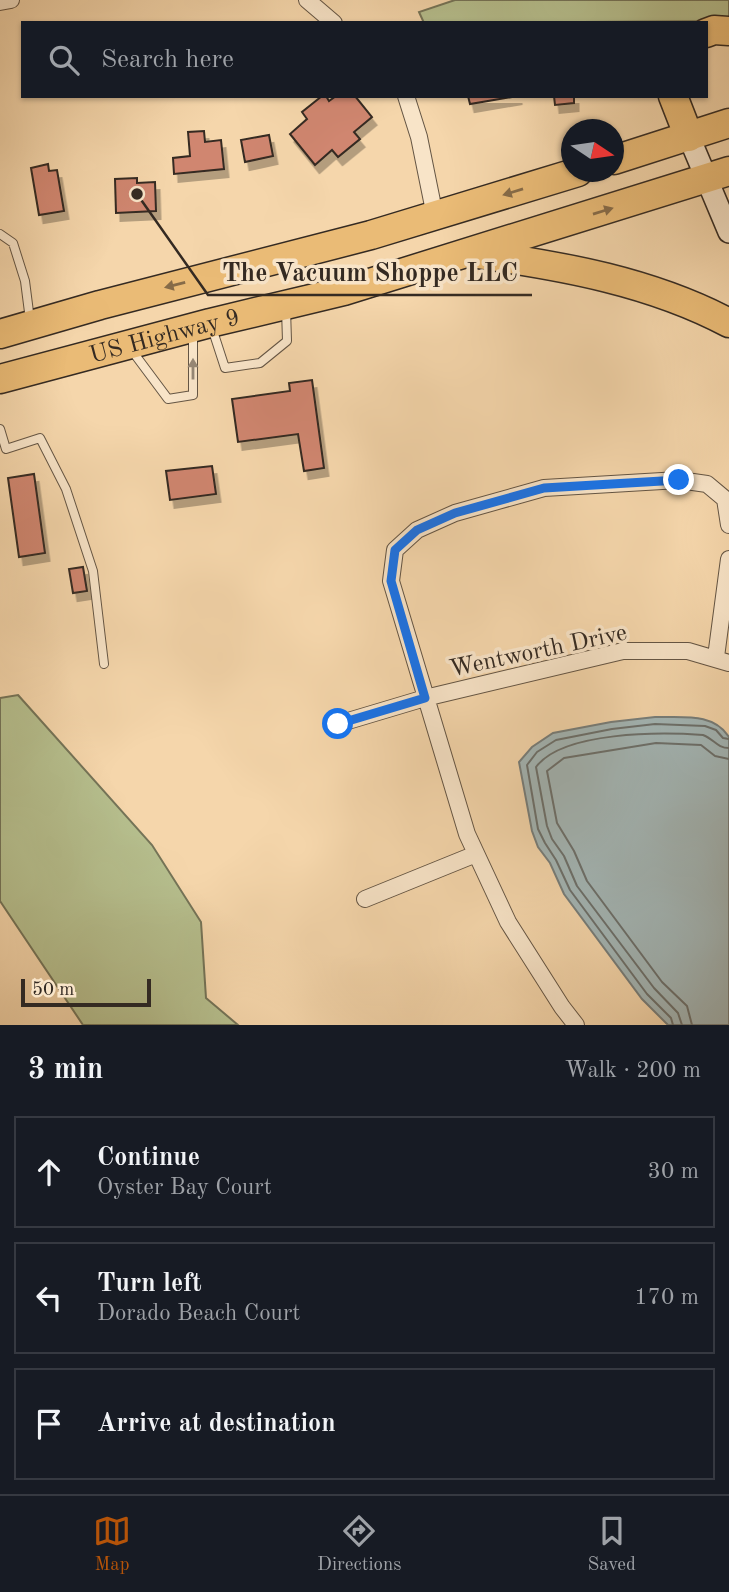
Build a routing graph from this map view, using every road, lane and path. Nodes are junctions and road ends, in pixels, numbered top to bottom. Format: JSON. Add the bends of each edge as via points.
{"nodes":[{"id":1,"x":11,"y":0,"type":"edge"},
{"id":2,"x":307,"y":0,"type":"edge"},
{"id":3,"x":334,"y":0,"type":"edge"},
{"id":4,"x":0,"y":2,"type":"edge"},
{"id":5,"x":328,"y":18,"type":"edge"},
{"id":6,"x":729,"y":31,"type":"edge"},
{"id":7,"x":708,"y":33,"type":"edge"},
{"id":8,"x":407,"y":98,"type":"edge"},
{"id":9,"x":674,"y":98,"type":"edge"},
{"id":10,"x":729,"y":123,"type":"edge"},
{"id":11,"x":689,"y":137,"type":"junction"},
{"id":12,"x":624,"y":157,"type":"edge"},
{"id":13,"x":718,"y":175,"type":"edge"},
{"id":14,"x":561,"y":177,"type":"edge"},
{"id":15,"x":435,"y":216,"type":"junction"},
{"id":16,"x":729,"y":232,"type":"edge"},
{"id":17,"x":0,"y":234,"type":"edge"},
{"id":18,"x":468,"y":253,"type":"junction"},
{"id":19,"x":729,"y":298,"type":"edge"},
{"id":20,"x":693,"y":304,"type":"junction"},
{"id":21,"x":286,"y":306,"type":"junction"},
{"id":22,"x":729,"y":323,"type":"edge"},
{"id":23,"x":201,"y":326,"type":"junction"},
{"id":24,"x":31,"y":327,"type":"junction"},
{"id":25,"x":0,"y":334,"type":"edge"},
{"id":26,"x":129,"y":346,"type":"junction"},
{"id":27,"x":0,"y":379,"type":"edge"},
{"id":28,"x":0,"y":429,"type":"edge"},
{"id":29,"x":729,"y":525,"type":"edge"},
{"id":30,"x":729,"y":559,"type":"edge"},
{"id":31,"x":722,"y":660,"type":"edge"},
{"id":32,"x":104,"y":664,"type":"dead end"},
{"id":33,"x":425,"y":698,"type":"junction"},
{"id":34,"x":338,"y":724,"type":"dead end"},
{"id":35,"x":476,"y":854,"type":"junction"},
{"id":36,"x":365,"y":899,"type":"dead end"},
{"id":37,"x":576,"y":1025,"type":"edge"}],
"edges":[{"from":1,"to":4,"type":"street"},
{"from":2,"to":5,"type":"street"},
{"from":3,"to":5,"type":"street"},
{"from":6,"to":7,"type":"highway"},
{"from":8,"to":15,"type":"street"},
{"from":9,"to":11,"type":"highway"},
{"from":10,"to":11,"type":"highway"},
{"from":11,"to":12,"type":"highway"},
{"from":11,"to":13,"type":"main road"},
{"from":13,"to":16,"type":"main road"},
{"from":18,"to":13,"type":"highway","name":"US Highway 9","one_way":true},
{"from":14,"to":15,"type":"highway","name":"US Highway 9","one_way":true},
{"from":15,"to":24,"type":"highway","name":"US Highway 9","one_way":true,"via":[[100,304]]},
{"from":17,"to":24,"type":"lane","via":[[13,243],[25,281]]},
{"from":18,"to":20,"type":"highway","via":[[554,265]]},
{"from":18,"to":21,"type":"highway","name":"US Highway 9"},
{"from":19,"to":20,"type":"highway"},
{"from":20,"to":22,"type":"highway"},
{"from":21,"to":23,"type":"highway","name":"US Highway 9"},
{"from":21,"to":23,"type":"lane","via":[[287,341],[260,363],[225,368]]},
{"from":23,"to":26,"type":"highway","name":"US Highway 9"},
{"from":26,"to":23,"type":"lane","one_way":true,"via":[[168,399],[193,395]]},
{"from":24,"to":25,"type":"highway","name":"US Highway 9"},
{"from":26,"to":27,"type":"highway","name":"US Highway 9"},
{"from":28,"to":32,"type":"lane","via":[[6,449],[40,438],[66,489],[93,571]]},
{"from":29,"to":33,"type":"street","via":[[725,499],[707,484],[679,480],[544,488],[455,513],[417,530],[395,550],[391,581]]},
{"from":30,"to":31,"type":"street"},
{"from":31,"to":33,"type":"street","name":"Wentworth Drive","via":[[688,651],[623,651]]},
{"from":33,"to":34,"type":"street"},
{"from":33,"to":35,"type":"street","name":"Wentworth Drive"},
{"from":35,"to":36,"type":"street"},
{"from":35,"to":37,"type":"street","name":"Wentworth Drive","via":[[508,922]]}]}
